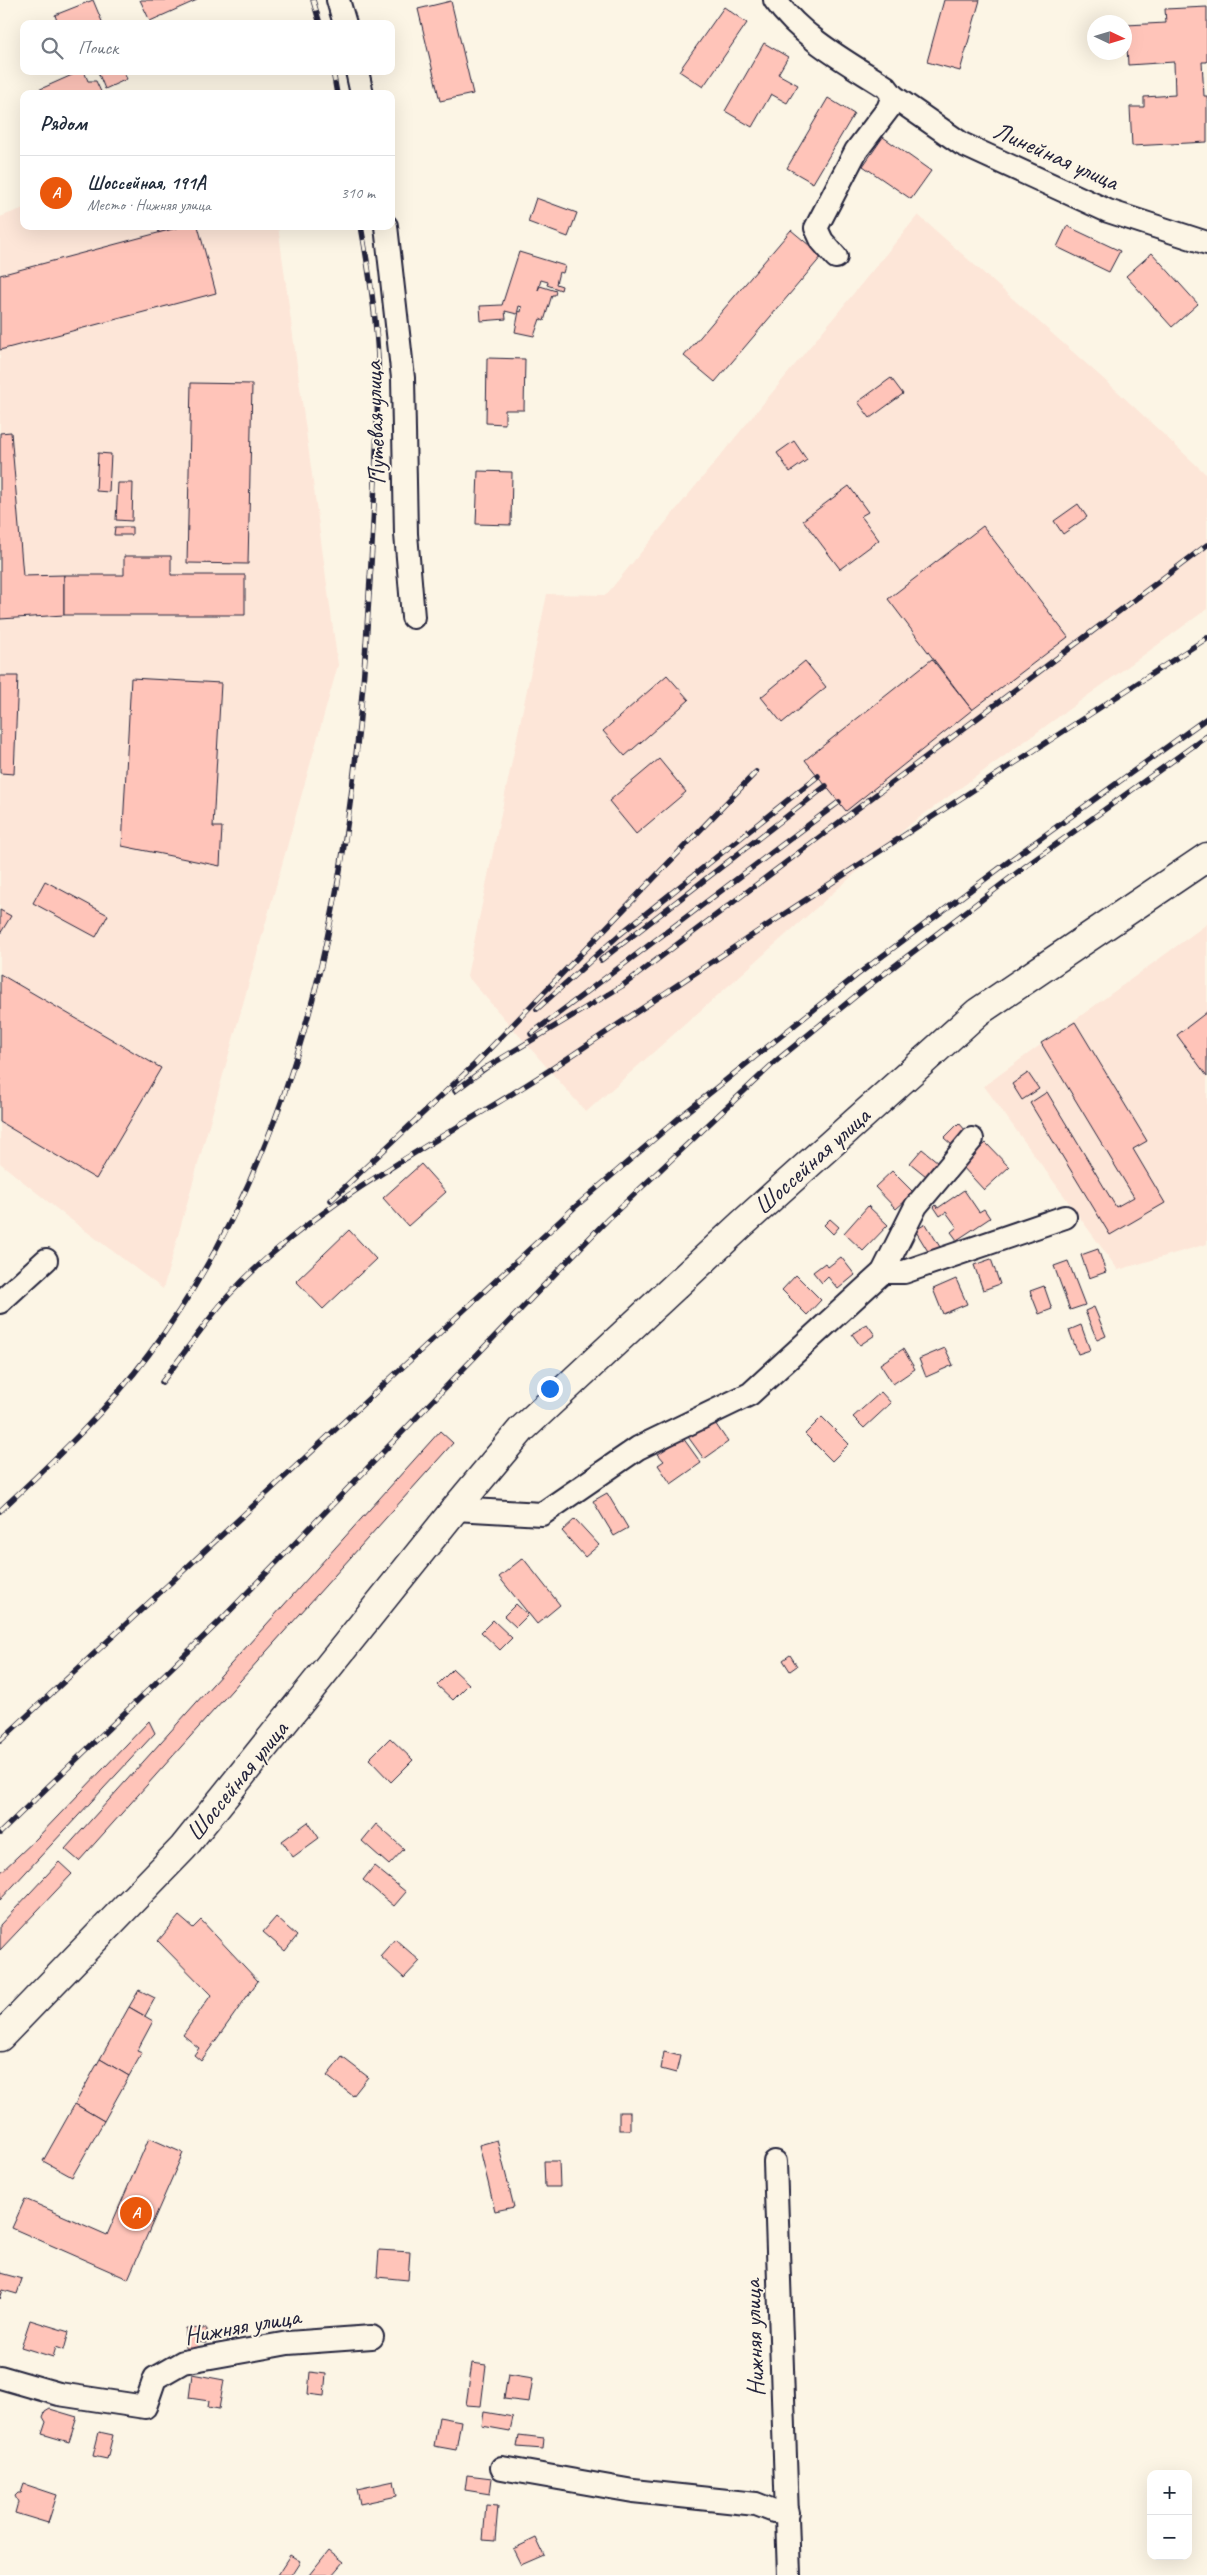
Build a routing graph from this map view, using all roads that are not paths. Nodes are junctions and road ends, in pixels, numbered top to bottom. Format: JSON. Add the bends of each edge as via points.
{"nodes":[{"id":1,"x":338,"y":0,"type":"edge"},
{"id":2,"x":774,"y":0,"type":"edge"},
{"id":3,"x":344,"y":20,"type":"edge"},
{"id":4,"x":358,"y":75,"type":"edge"},
{"id":5,"x":361,"y":90,"type":"edge"},
{"id":6,"x":893,"y":96,"type":"junction"},
{"id":7,"x":386,"y":230,"type":"edge"},
{"id":8,"x":1207,"y":242,"type":"edge"},
{"id":9,"x":836,"y":257,"type":"dead end"},
{"id":10,"x":414,"y":617,"type":"dead end"},
{"id":11,"x":1207,"y":857,"type":"edge"},
{"id":12,"x":972,"y":1139,"type":"dead end"},
{"id":13,"x":1065,"y":1217,"type":"dead end"},
{"id":14,"x":46,"y":1260,"type":"dead end"},
{"id":15,"x":883,"y":1272,"type":"junction"},
{"id":16,"x":0,"y":1302,"type":"edge"},
{"id":17,"x":455,"y":1508,"type":"junction"},
{"id":18,"x":0,"y":2037,"type":"edge"},
{"id":19,"x":775,"y":2162,"type":"dead end"},
{"id":20,"x":372,"y":2338,"type":"dead end"},
{"id":21,"x":0,"y":2377,"type":"edge"},
{"id":22,"x":502,"y":2468,"type":"dead end"},
{"id":23,"x":788,"y":2512,"type":"junction"},
{"id":24,"x":789,"y":2575,"type":"edge"}],
"edges":[{"from":1,"to":3,"type":"street"},
{"from":2,"to":6,"type":"street","name":"Линейная улица","via":[[828,50],[886,87]]},
{"from":4,"to":5,"type":"street"},
{"from":6,"to":8,"type":"street","name":"Линейная улица","via":[[962,144],[1108,211]]},
{"from":6,"to":9,"type":"street","via":[[888,109],[856,151],[816,228],[822,242]]},
{"from":7,"to":10,"type":"street","name":"Путевая улица","via":[[402,378],[406,534]]},
{"from":11,"to":17,"type":"main road","name":"Шоссейная улица","via":[[978,1012],[742,1224],[521,1430]]},
{"from":12,"to":15,"type":"street","via":[[916,1206]]},
{"from":13,"to":15,"type":"street","via":[[904,1272]]},
{"from":14,"to":16,"type":"street"},
{"from":15,"to":17,"type":"street","via":[[750,1394],[638,1448],[542,1514]]},
{"from":17,"to":18,"type":"main road","name":"Шоссейная улица","via":[[183,1848]]},
{"from":19,"to":23,"type":"street","name":"Нижняя улица"},
{"from":20,"to":21,"type":"street","name":"Нижняя улица","via":[[288,2344],[183,2362],[155,2378],[145,2407],[59,2394]]},
{"from":22,"to":23,"type":"street","via":[[633,2491],[756,2504]]},
{"from":23,"to":24,"type":"street","name":"Нижняя улица"}]}
